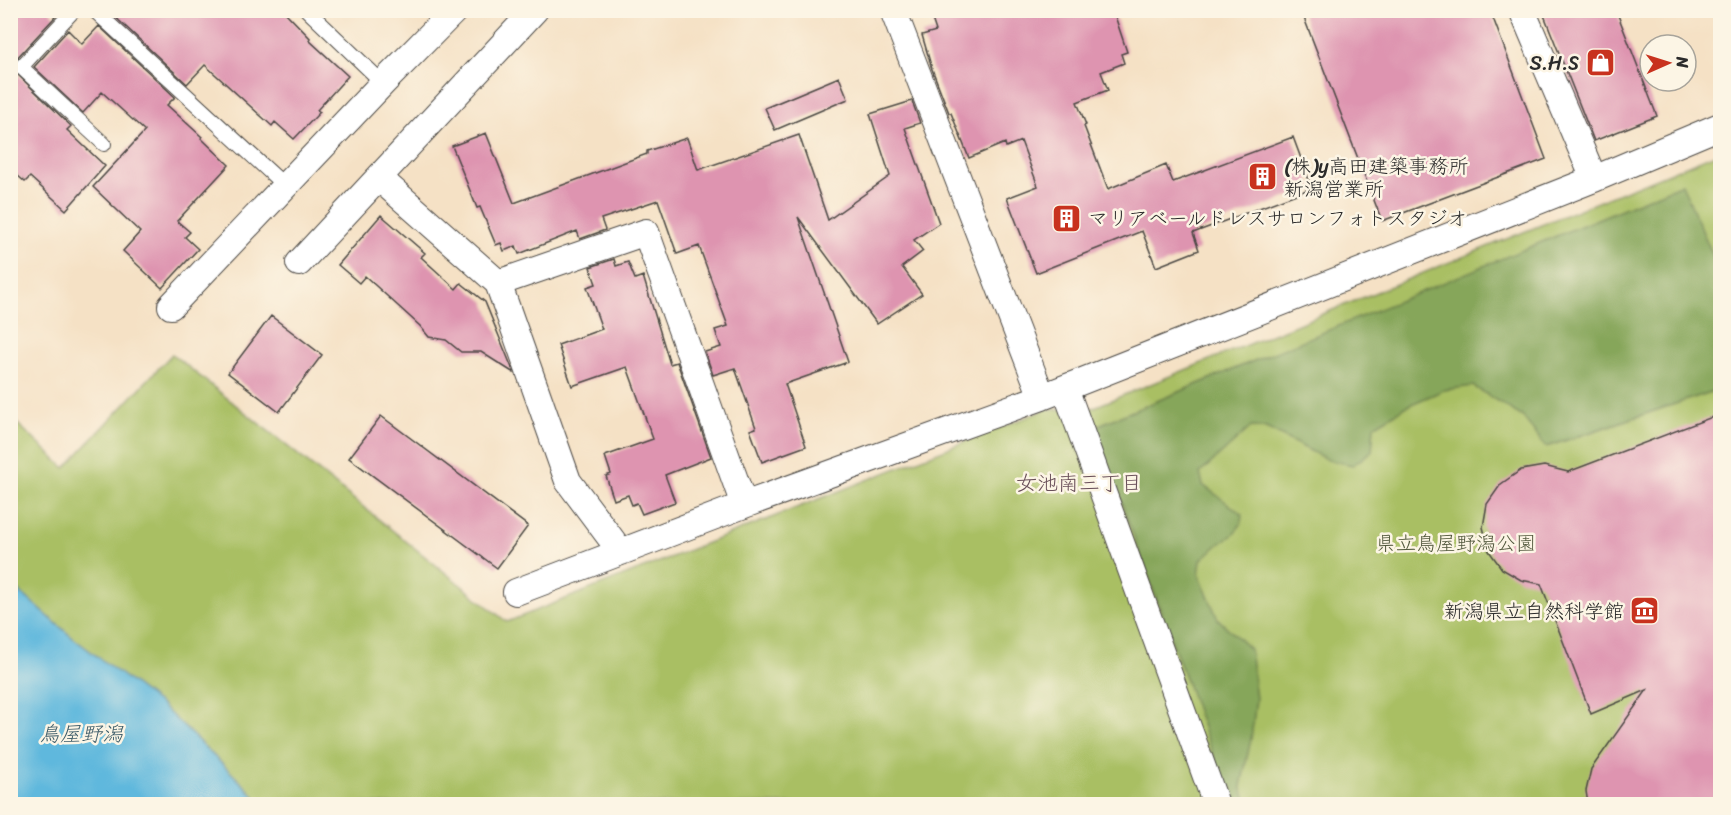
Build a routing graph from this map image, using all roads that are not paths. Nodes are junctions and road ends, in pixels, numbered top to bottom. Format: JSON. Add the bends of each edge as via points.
{"nodes":[{"id":1,"x":74,"y":10,"type":"edge"},
{"id":2,"x":94,"y":10,"type":"edge"},
{"id":3,"x":307,"y":10,"type":"edge"},
{"id":4,"x":455,"y":10,"type":"edge"},
{"id":5,"x":535,"y":10,"type":"edge"},
{"id":6,"x":893,"y":10,"type":"edge"},
{"id":7,"x":1522,"y":10,"type":"edge"},
{"id":8,"x":383,"y":83,"type":"junction"},
{"id":9,"x":1720,"y":126,"type":"edge"},
{"id":10,"x":104,"y":144,"type":"dead end"},
{"id":11,"x":379,"y":178,"type":"junction"},
{"id":12,"x":1594,"y":179,"type":"junction"},
{"id":13,"x":285,"y":186,"type":"junction"},
{"id":14,"x":299,"y":263,"type":"dead end"},
{"id":15,"x":498,"y":283,"type":"junction"},
{"id":16,"x":171,"y":306,"type":"dead end"},
{"id":17,"x":1053,"y":392,"type":"junction"},
{"id":18,"x":744,"y":506,"type":"junction"},
{"id":19,"x":621,"y":552,"type":"junction"},
{"id":20,"x":516,"y":592,"type":"dead end"},
{"id":21,"x":1216,"y":804,"type":"edge"}],
"edges":[{"from":1,"to":10,"type":"lane","via":[[21,67]]},
{"from":2,"to":13,"type":"lane"},
{"from":3,"to":8,"type":"lane"},
{"from":4,"to":8,"type":"street"},
{"from":5,"to":11,"type":"street"},
{"from":6,"to":17,"type":"street"},
{"from":7,"to":12,"type":"street"},
{"from":8,"to":13,"type":"street"},
{"from":9,"to":12,"type":"street"},
{"from":11,"to":14,"type":"street"},
{"from":11,"to":15,"type":"street"},
{"from":12,"to":17,"type":"street"},
{"from":13,"to":16,"type":"street"},
{"from":15,"to":18,"type":"street","via":[[646,232]]},
{"from":15,"to":19,"type":"street","via":[[568,481]]},
{"from":17,"to":18,"type":"street"},
{"from":17,"to":21,"type":"street"},
{"from":18,"to":19,"type":"street"},
{"from":19,"to":20,"type":"street"}]}
